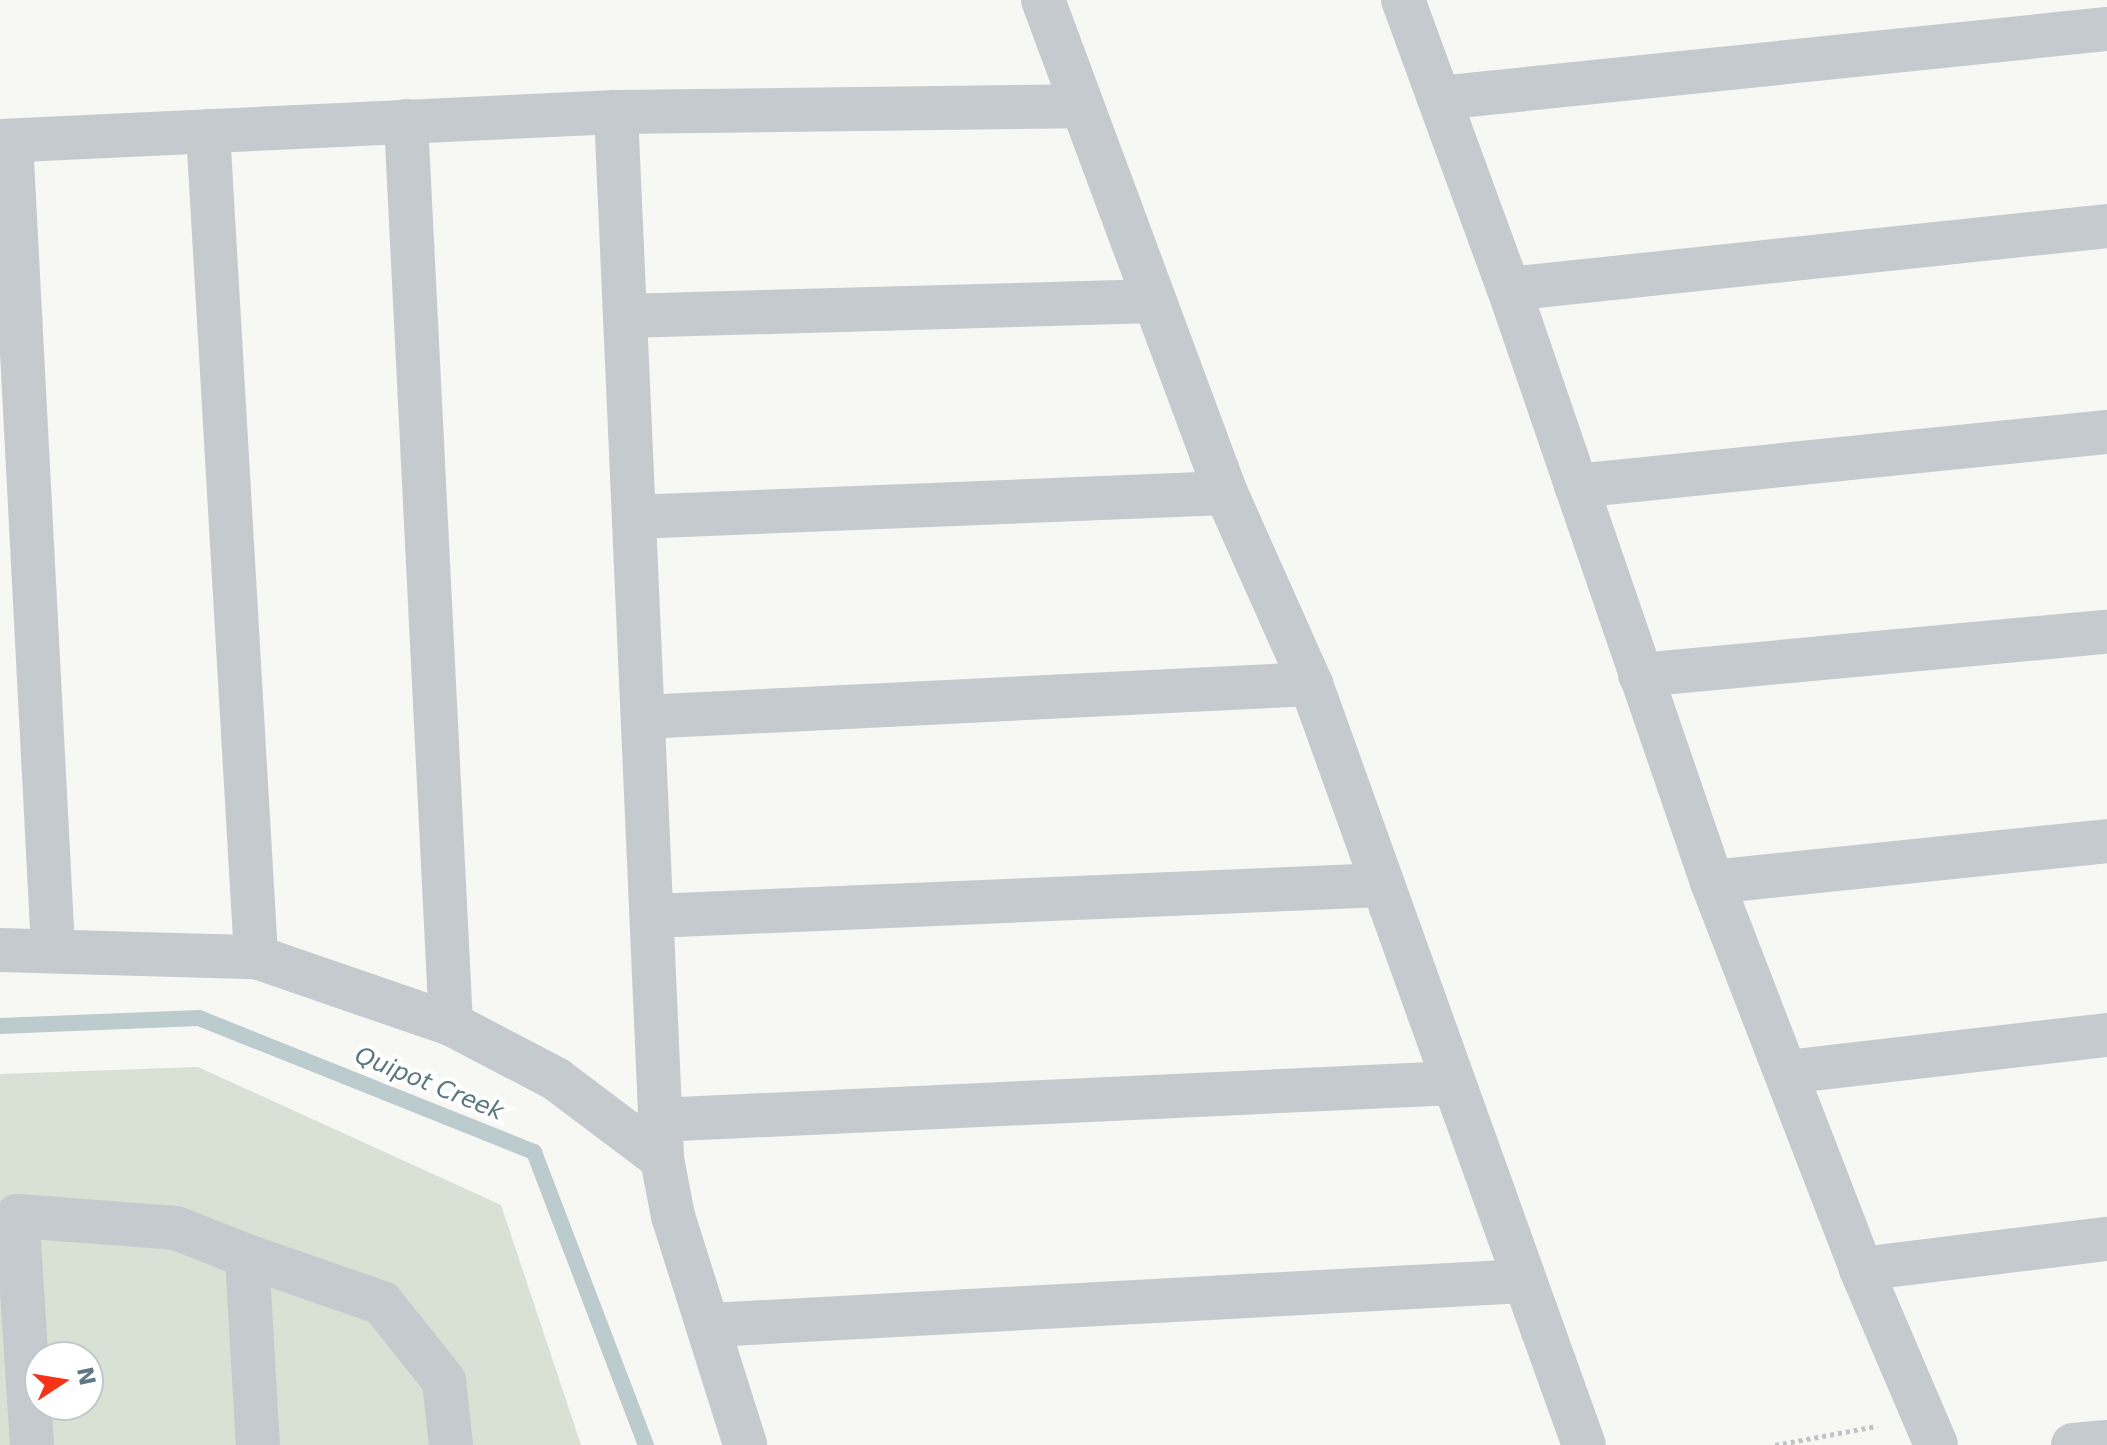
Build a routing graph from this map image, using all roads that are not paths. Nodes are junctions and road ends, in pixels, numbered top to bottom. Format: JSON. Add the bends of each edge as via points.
{"nodes":[{"id":1,"x":1043,"y":0,"type":"edge"},
{"id":2,"x":1403,"y":0,"type":"edge"},
{"id":3,"x":2107,"y":29,"type":"edge"},
{"id":4,"x":1439,"y":98,"type":"junction"},
{"id":5,"x":1080,"y":106,"type":"junction"},
{"id":6,"x":616,"y":112,"type":"junction"},
{"id":7,"x":406,"y":121,"type":"junction"},
{"id":8,"x":208,"y":131,"type":"junction"},
{"id":9,"x":6,"y":141,"type":"edge"},
{"id":10,"x":2107,"y":226,"type":"edge"},
{"id":11,"x":1509,"y":289,"type":"junction"},
{"id":12,"x":1154,"y":301,"type":"junction"},
{"id":13,"x":625,"y":316,"type":"junction"},
{"id":14,"x":2107,"y":432,"type":"edge"},
{"id":15,"x":1576,"y":486,"type":"junction"},
{"id":16,"x":1226,"y":493,"type":"junction"},
{"id":17,"x":634,"y":517,"type":"junction"},
{"id":18,"x":2107,"y":632,"type":"edge"},
{"id":19,"x":1640,"y":675,"type":"junction"},
{"id":20,"x":1311,"y":684,"type":"junction"},
{"id":21,"x":643,"y":717,"type":"junction"},
{"id":22,"x":2107,"y":841,"type":"edge"},
{"id":23,"x":1712,"y":882,"type":"junction"},
{"id":24,"x":1382,"y":885,"type":"junction"},
{"id":25,"x":653,"y":916,"type":"junction"},
{"id":26,"x":53,"y":949,"type":"junction"},
{"id":27,"x":0,"y":950,"type":"edge"},
{"id":28,"x":256,"y":957,"type":"junction"},
{"id":29,"x":451,"y":1024,"type":"junction"},
{"id":30,"x":2107,"y":1035,"type":"edge"},
{"id":31,"x":1787,"y":1072,"type":"junction"},
{"id":32,"x":1453,"y":1083,"type":"junction"},
{"id":33,"x":660,"y":1140,"type":"junction"},
{"id":34,"x":9,"y":1216,"type":"edge"},
{"id":35,"x":2107,"y":1239,"type":"edge"},
{"id":36,"x":247,"y":1256,"type":"junction"},
{"id":37,"x":1861,"y":1269,"type":"junction"},
{"id":38,"x":1524,"y":1281,"type":"junction"},
{"id":39,"x":711,"y":1325,"type":"junction"},
{"id":40,"x":1931,"y":1431,"type":"edge"},
{"id":41,"x":2107,"y":1442,"type":"edge"},
{"id":42,"x":32,"y":1445,"type":"edge"},
{"id":43,"x":258,"y":1445,"type":"edge"},
{"id":44,"x":451,"y":1445,"type":"edge"},
{"id":45,"x":745,"y":1445,"type":"edge"},
{"id":46,"x":1584,"y":1445,"type":"edge"},
{"id":47,"x":2073,"y":1445,"type":"edge"}],
"edges":[{"from":1,"to":5,"type":"street"},
{"from":2,"to":4,"type":"street"},
{"from":3,"to":4,"type":"street"},
{"from":4,"to":11,"type":"street"},
{"from":5,"to":6,"type":"street"},
{"from":5,"to":12,"type":"street"},
{"from":6,"to":7,"type":"street"},
{"from":6,"to":13,"type":"street"},
{"from":7,"to":8,"type":"street"},
{"from":7,"to":29,"type":"street"},
{"from":8,"to":9,"type":"street"},
{"from":8,"to":28,"type":"street"},
{"from":9,"to":26,"type":"street"},
{"from":10,"to":11,"type":"street"},
{"from":11,"to":15,"type":"street"},
{"from":12,"to":13,"type":"street"},
{"from":12,"to":16,"type":"street"},
{"from":13,"to":17,"type":"street"},
{"from":14,"to":15,"type":"street"},
{"from":15,"to":19,"type":"street"},
{"from":16,"to":17,"type":"street"},
{"from":16,"to":20,"type":"street"},
{"from":17,"to":21,"type":"street"},
{"from":18,"to":19,"type":"street"},
{"from":19,"to":23,"type":"street"},
{"from":20,"to":21,"type":"street"},
{"from":20,"to":24,"type":"street"},
{"from":21,"to":25,"type":"street"},
{"from":22,"to":23,"type":"street"},
{"from":23,"to":31,"type":"street"},
{"from":24,"to":25,"type":"street"},
{"from":24,"to":32,"type":"street"},
{"from":25,"to":33,"type":"street"},
{"from":26,"to":27,"type":"street"},
{"from":26,"to":28,"type":"street"},
{"from":28,"to":29,"type":"street"},
{"from":29,"to":33,"type":"street"},
{"from":30,"to":31,"type":"street"},
{"from":31,"to":37,"type":"street"},
{"from":32,"to":33,"type":"street"},
{"from":32,"to":38,"type":"street"},
{"from":33,"to":39,"type":"street","via":[[673,1216]]},
{"from":34,"to":36,"type":"street","via":[[176,1228]]},
{"from":34,"to":42,"type":"street"},
{"from":35,"to":37,"type":"street"},
{"from":36,"to":43,"type":"street"},
{"from":36,"to":44,"type":"street","via":[[382,1303],[444,1381]]},
{"from":37,"to":40,"type":"street"},
{"from":38,"to":39,"type":"street"},
{"from":38,"to":46,"type":"street"},
{"from":39,"to":45,"type":"street"},
{"from":41,"to":47,"type":"street"}]}
